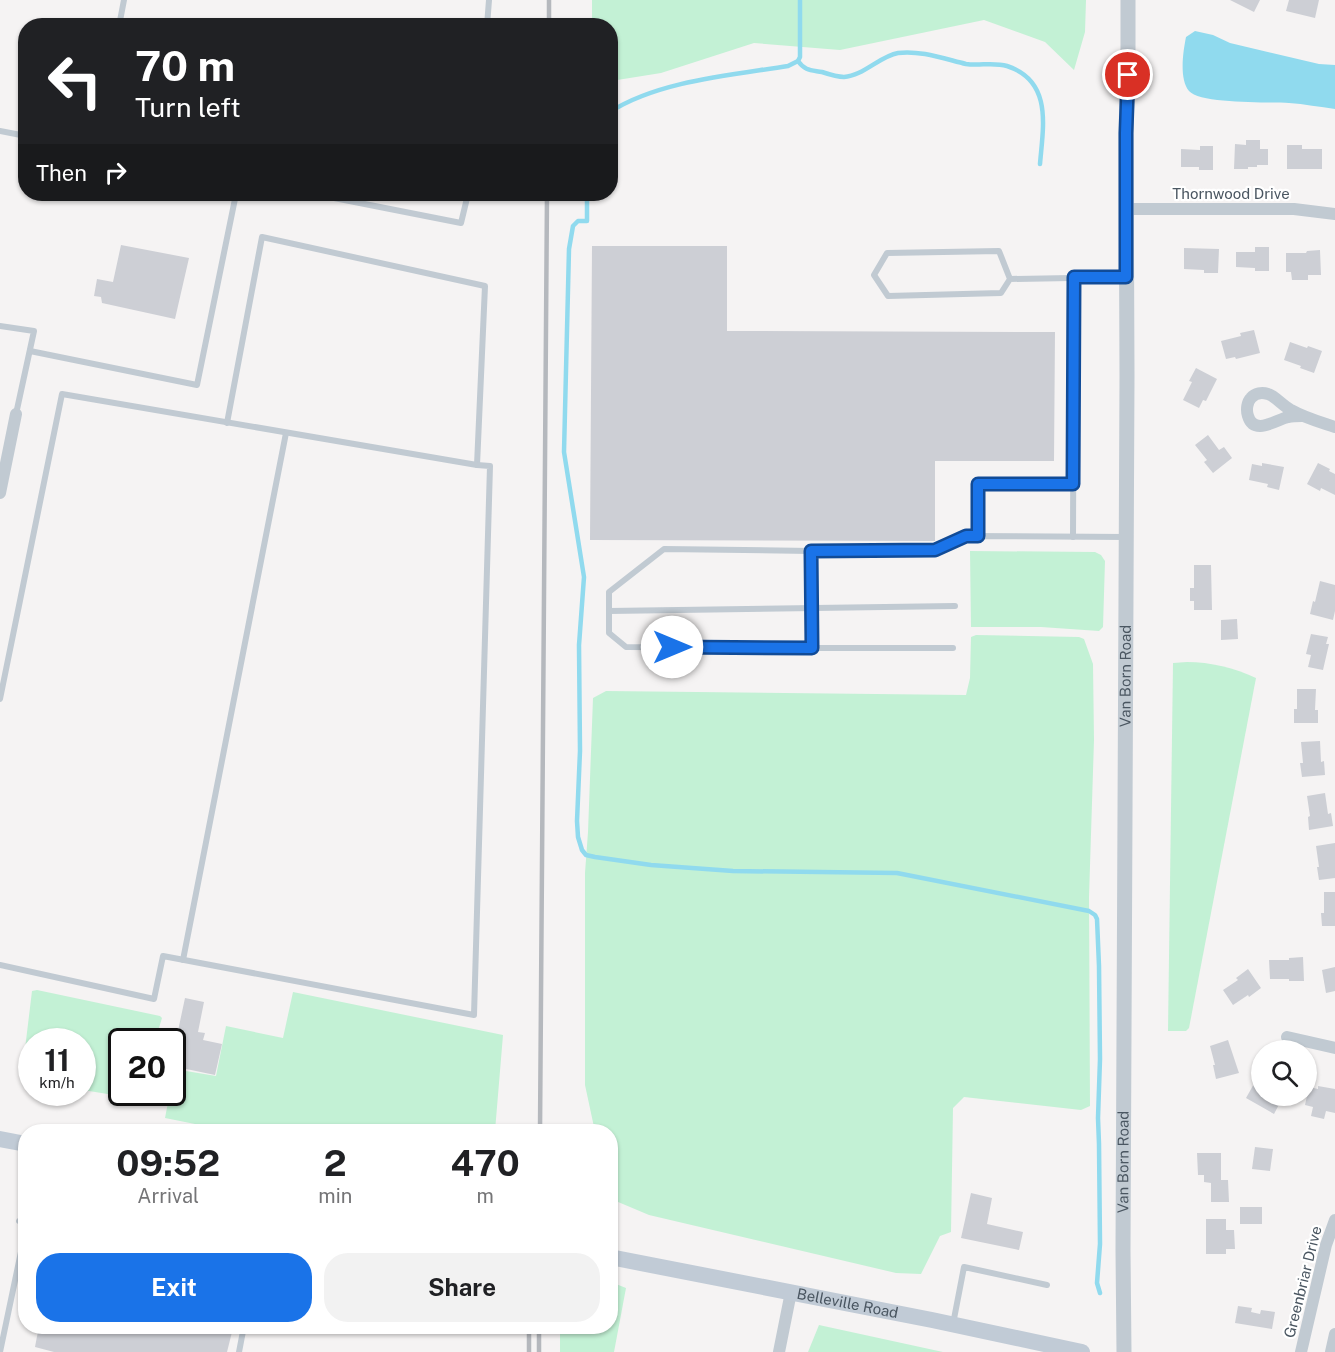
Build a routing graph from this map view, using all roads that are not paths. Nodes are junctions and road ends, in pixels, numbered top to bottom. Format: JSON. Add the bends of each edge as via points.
{"nodes":[{"id":1,"x":124,"y":0,"type":"edge"},
{"id":2,"x":489,"y":0,"type":"edge"},
{"id":3,"x":1128,"y":0,"type":"edge"},
{"id":4,"x":121,"y":18,"type":"edge"},
{"id":5,"x":488,"y":18,"type":"edge"},
{"id":6,"x":0,"y":131,"type":"edge"},
{"id":7,"x":18,"y":134,"type":"edge"},
{"id":8,"x":235,"y":201,"type":"edge"},
{"id":9,"x":349,"y":201,"type":"edge"},
{"id":10,"x":466,"y":201,"type":"edge"},
{"id":11,"x":1126,"y":209,"type":"junction"},
{"id":12,"x":1335,"y":214,"type":"edge"},
{"id":13,"x":1074,"y":277,"type":"junction"},
{"id":14,"x":1126,"y":277,"type":"junction"},
{"id":15,"x":1010,"y":279,"type":"junction"},
{"id":16,"x":0,"y":326,"type":"edge"},
{"id":17,"x":30,"y":351,"type":"junction"},
{"id":18,"x":16,"y":414,"type":"joint"},
{"id":19,"x":1302,"y":416,"type":"dead end"},
{"id":20,"x":227,"y":423,"type":"junction"},
{"id":21,"x":1335,"y":427,"type":"edge"},
{"id":22,"x":286,"y":434,"type":"junction"},
{"id":23,"x":477,"y":465,"type":"junction"},
{"id":24,"x":1073,"y":484,"type":"junction"},
{"id":25,"x":0,"y":493,"type":"edge"},
{"id":26,"x":978,"y":536,"type":"junction"},
{"id":27,"x":1073,"y":537,"type":"junction"},
{"id":28,"x":1127,"y":537,"type":"junction"},
{"id":29,"x":811,"y":551,"type":"junction"},
{"id":30,"x":955,"y":606,"type":"dead end"},
{"id":31,"x":812,"y":609,"type":"junction"},
{"id":32,"x":609,"y":611,"type":"junction"},
{"id":33,"x":812,"y":648,"type":"junction"},
{"id":34,"x":953,"y":648,"type":"dead end"},
{"id":35,"x":0,"y":699,"type":"edge"},
{"id":36,"x":183,"y":960,"type":"junction"},
{"id":37,"x":0,"y":965,"type":"edge"},
{"id":38,"x":1287,"y":1037,"type":"dead end"},
{"id":39,"x":1335,"y":1048,"type":"edge"},
{"id":40,"x":0,"y":1139,"type":"edge"},
{"id":41,"x":18,"y":1142,"type":"edge"},
{"id":42,"x":1335,"y":1220,"type":"edge"},
{"id":43,"x":618,"y":1259,"type":"edge"},
{"id":44,"x":18,"y":1260,"type":"edge"},
{"id":45,"x":1047,"y":1285,"type":"dead end"},
{"id":46,"x":791,"y":1292,"type":"junction"},
{"id":47,"x":4,"y":1317,"type":"edge"},
{"id":48,"x":952,"y":1324,"type":"junction"},
{"id":49,"x":242,"y":1334,"type":"edge"},
{"id":50,"x":1335,"y":1334,"type":"edge"},
{"id":51,"x":0,"y":1352,"type":"edge"},
{"id":52,"x":239,"y":1352,"type":"edge"},
{"id":53,"x":779,"y":1352,"type":"edge"},
{"id":54,"x":1082,"y":1352,"type":"edge"},
{"id":55,"x":1124,"y":1352,"type":"edge"},
{"id":56,"x":1301,"y":1352,"type":"edge"},
{"id":57,"x":1331,"y":1352,"type":"edge"}],
"edges":[{"from":1,"to":4,"type":"lane"},
{"from":2,"to":5,"type":"lane"},
{"from":3,"to":11,"type":"street","name":"Van Born Road"},
{"from":6,"to":7,"type":"lane"},
{"from":8,"to":17,"type":"lane","via":[[197,385]]},
{"from":9,"to":10,"type":"lane","via":[[460,223]]},
{"from":11,"to":12,"type":"street","name":"Thornwood Drive","via":[[1294,209]]},
{"from":11,"to":14,"type":"street","name":"Van Born Road"},
{"from":13,"to":14,"type":"lane"},
{"from":13,"to":15,"type":"lane"},
{"from":13,"to":24,"type":"lane"},
{"from":14,"to":28,"type":"street","name":"Van Born Road"},
{"from":15,"to":15,"type":"lane","via":[[1001,293],[888,296],[874,274],[887,253],[999,251]]},
{"from":16,"to":17,"type":"lane","via":[[34,331]]},
{"from":17,"to":18,"type":"lane"},
{"from":18,"to":25,"type":"street"},
{"from":19,"to":21,"type":"street"},
{"from":20,"to":22,"type":"lane"},
{"from":20,"to":23,"type":"lane","via":[[262,237],[485,286]]},
{"from":20,"to":35,"type":"lane","via":[[62,394]]},
{"from":22,"to":23,"type":"lane"},
{"from":22,"to":36,"type":"lane"},
{"from":23,"to":36,"type":"lane","via":[[490,466],[474,1015]]},
{"from":24,"to":26,"type":"lane","via":[[978,484]]},
{"from":24,"to":27,"type":"lane"},
{"from":26,"to":27,"type":"lane"},
{"from":26,"to":29,"type":"lane","via":[[966,536],[935,550]]},
{"from":27,"to":28,"type":"lane"},
{"from":28,"to":55,"type":"street","name":"Van Born Road"},
{"from":29,"to":31,"type":"lane"},
{"from":29,"to":32,"type":"lane","via":[[663,549],[609,592]]},
{"from":30,"to":31,"type":"lane"},
{"from":31,"to":32,"type":"lane"},
{"from":31,"to":33,"type":"lane"},
{"from":32,"to":33,"type":"lane","via":[[609,633],[626,647]]},
{"from":33,"to":34,"type":"lane"},
{"from":36,"to":37,"type":"lane","via":[[163,956],[154,999]]},
{"from":38,"to":39,"type":"street"},
{"from":40,"to":41,"type":"main road"},
{"from":42,"to":56,"type":"street","name":"Greenbriar Drive"},
{"from":43,"to":46,"type":"main road","name":"Belleville Road"},
{"from":44,"to":47,"type":"lane"},
{"from":45,"to":48,"type":"lane","via":[[964,1267]]},
{"from":46,"to":48,"type":"main road","name":"Belleville Road"},
{"from":46,"to":53,"type":"street"},
{"from":47,"to":51,"type":"lane"},
{"from":48,"to":54,"type":"main road","name":"Belleville Road"},
{"from":49,"to":52,"type":"lane"},
{"from":50,"to":57,"type":"street"}]}
